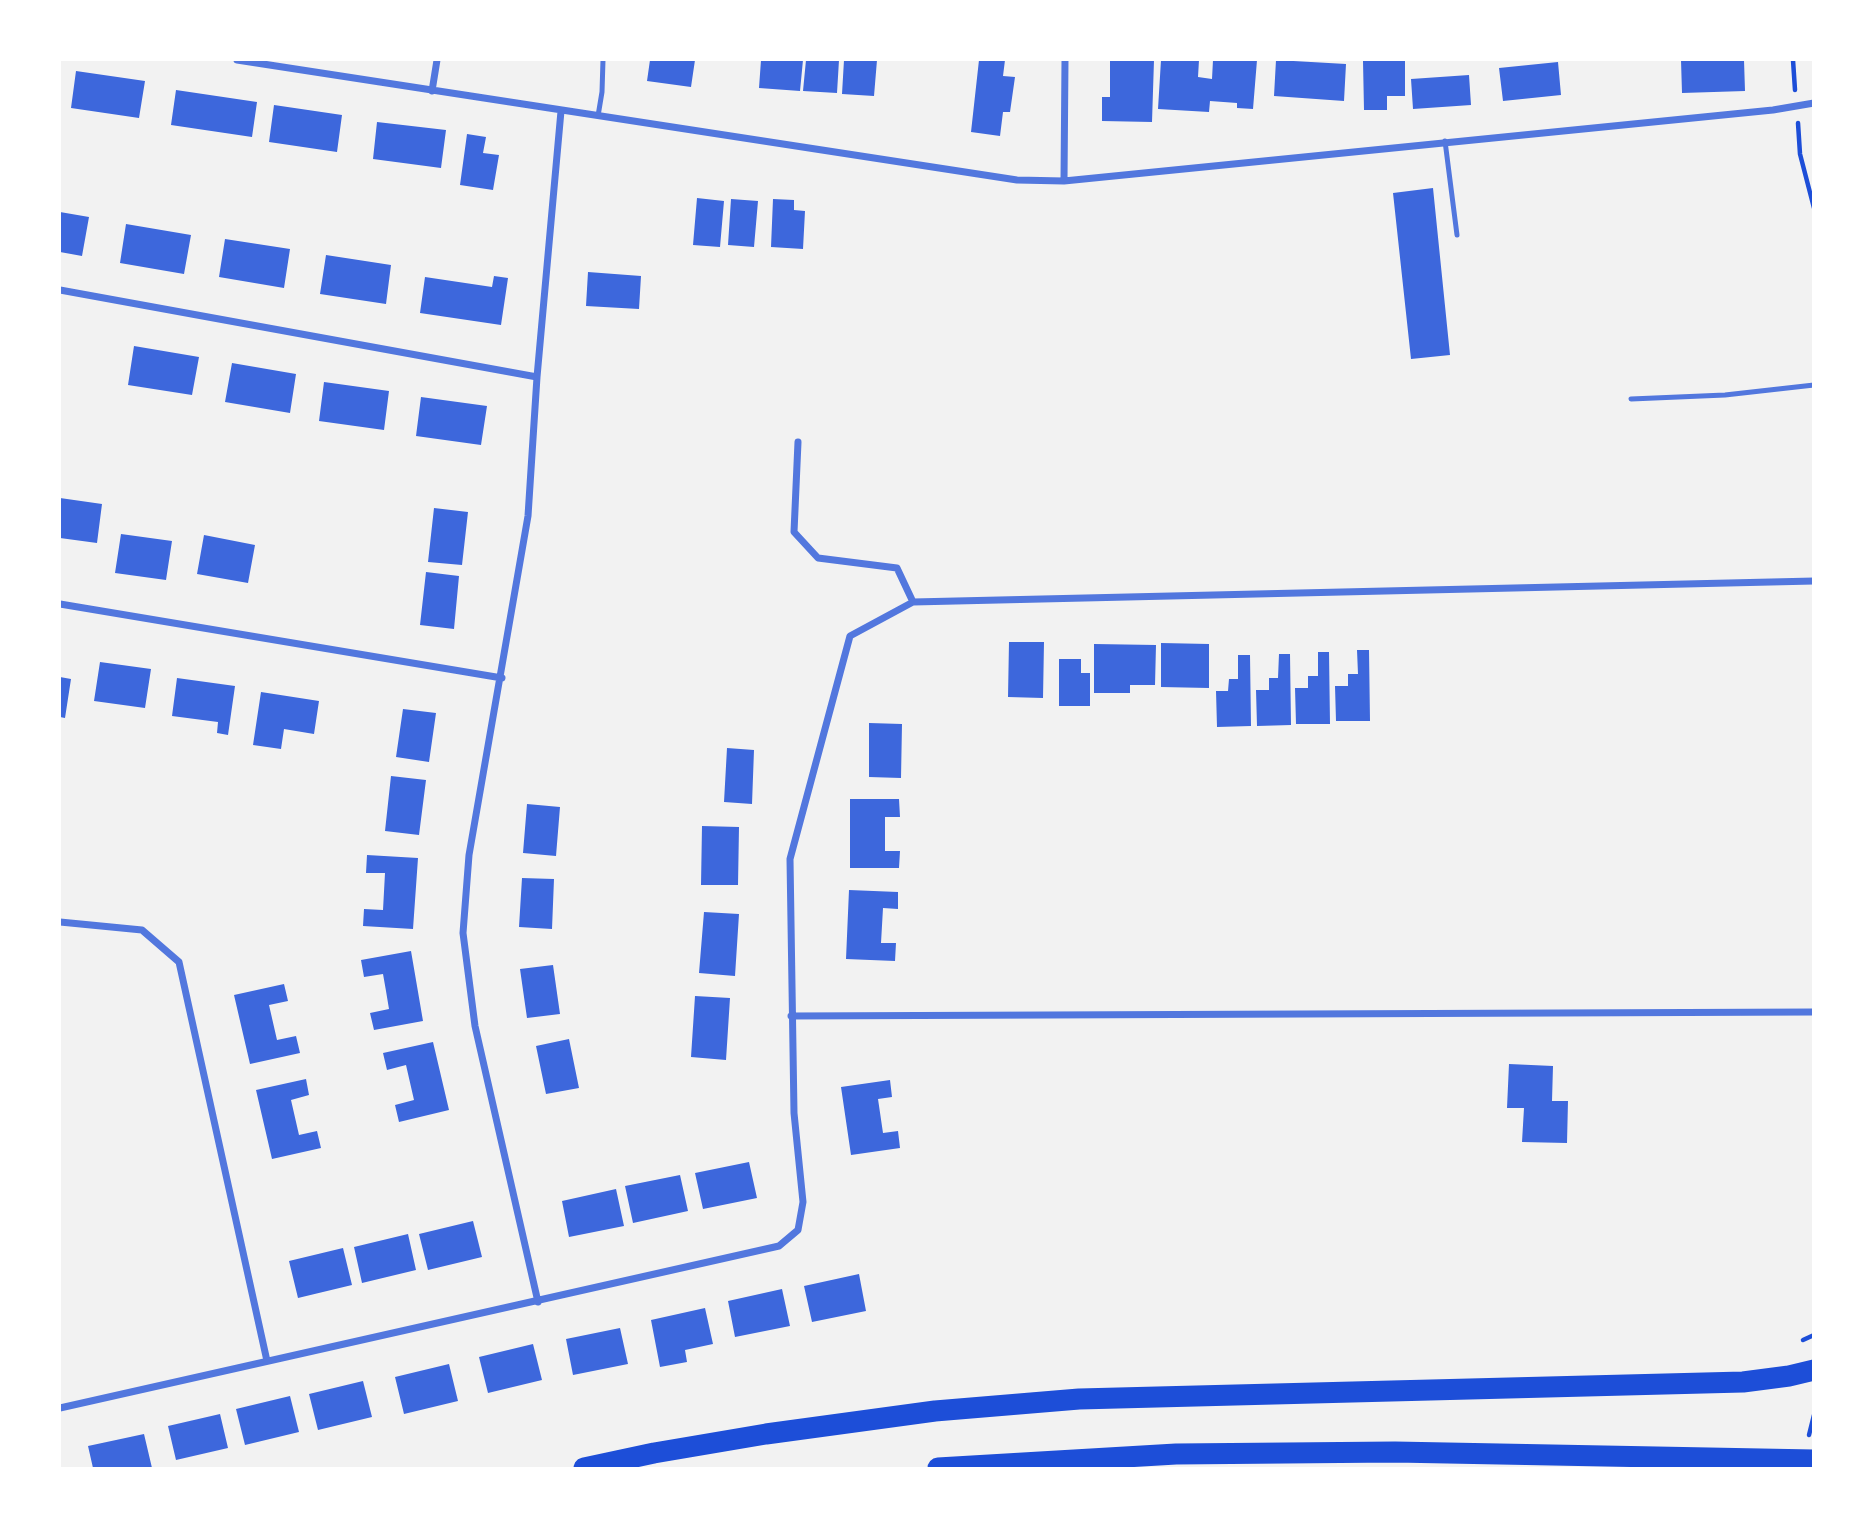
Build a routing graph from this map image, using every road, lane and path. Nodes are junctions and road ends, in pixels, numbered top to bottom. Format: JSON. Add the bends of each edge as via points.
{"nodes":[{"id":1,"x":236,"y":60,"type":"edge"},
{"id":2,"x":436,"y":60,"type":"edge"},
{"id":3,"x":603,"y":60,"type":"edge"},
{"id":4,"x":1065,"y":60,"type":"edge"},
{"id":5,"x":1793,"y":60,"type":"edge"},
{"id":6,"x":432,"y":92,"type":"junction"},
{"id":7,"x":1814,"y":103,"type":"edge"},
{"id":8,"x":1796,"y":106,"type":"junction"},
{"id":9,"x":561,"y":111,"type":"junction"},
{"id":10,"x":598,"y":116,"type":"junction"},
{"id":11,"x":1446,"y":141,"type":"junction"},
{"id":12,"x":1064,"y":181,"type":"junction"},
{"id":13,"x":1814,"y":208,"type":"edge"},
{"id":14,"x":1457,"y":235,"type":"dead end"},
{"id":15,"x":60,"y":290,"type":"edge"},
{"id":16,"x":537,"y":377,"type":"junction"},
{"id":17,"x":1814,"y":385,"type":"edge"},
{"id":18,"x":1631,"y":399,"type":"dead end"},
{"id":19,"x":798,"y":442,"type":"dead end"},
{"id":20,"x":1814,"y":581,"type":"edge"},
{"id":21,"x":913,"y":602,"type":"junction"},
{"id":22,"x":60,"y":604,"type":"edge"},
{"id":23,"x":502,"y":678,"type":"junction"},
{"id":24,"x":60,"y":922,"type":"edge"},
{"id":25,"x":1814,"y":1013,"type":"edge"},
{"id":26,"x":791,"y":1016,"type":"junction"},
{"id":27,"x":538,"y":1302,"type":"junction"},
{"id":28,"x":1814,"y":1335,"type":"edge"},
{"id":29,"x":1803,"y":1340,"type":"dead end"},
{"id":30,"x":267,"y":1361,"type":"junction"},
{"id":31,"x":1814,"y":1370,"type":"edge"},
{"id":32,"x":60,"y":1408,"type":"edge"},
{"id":33,"x":1814,"y":1460,"type":"edge"},
{"id":34,"x":584,"y":1468,"type":"edge"},
{"id":35,"x":938,"y":1468,"type":"edge"}],
"edges":[{"from":1,"to":6,"type":"street"},
{"from":2,"to":6,"type":"street"},
{"from":3,"to":10,"type":"lane"},
{"from":4,"to":12,"type":"street"},
{"from":5,"to":8,"type":"path"},
{"from":6,"to":9,"type":"street"},
{"from":7,"to":8,"type":"street"},
{"from":8,"to":11,"type":"street"},
{"from":8,"to":13,"type":"path","via":[[1800,154]]},
{"from":9,"to":10,"type":"street"},
{"from":9,"to":16,"type":"street"},
{"from":10,"to":12,"type":"street","via":[[1017,180]]},
{"from":11,"to":12,"type":"street"},
{"from":11,"to":14,"type":"lane"},
{"from":15,"to":16,"type":"street"},
{"from":16,"to":23,"type":"street","via":[[528,516]]},
{"from":17,"to":18,"type":"lane"},
{"from":19,"to":21,"type":"street","via":[[794,533],[818,558],[897,568]]},
{"from":20,"to":21,"type":"street"},
{"from":21,"to":26,"type":"street","via":[[850,636],[790,859]]},
{"from":22,"to":23,"type":"street"},
{"from":23,"to":27,"type":"street","via":[[469,855],[463,933],[475,1026]]},
{"from":24,"to":30,"type":"street","via":[[142,930],[179,962]]},
{"from":25,"to":26,"type":"street"},
{"from":26,"to":27,"type":"street","via":[[803,1202],[798,1230],[779,1246]]},
{"from":27,"to":30,"type":"street"},
{"from":28,"to":29,"type":"path"},
{"from":30,"to":32,"type":"street"},
{"from":31,"to":34,"type":"highway","via":[[1743,1382],[1079,1399],[935,1411],[654,1453]]},
{"from":33,"to":35,"type":"highway","via":[[1190,1453]]}]}
